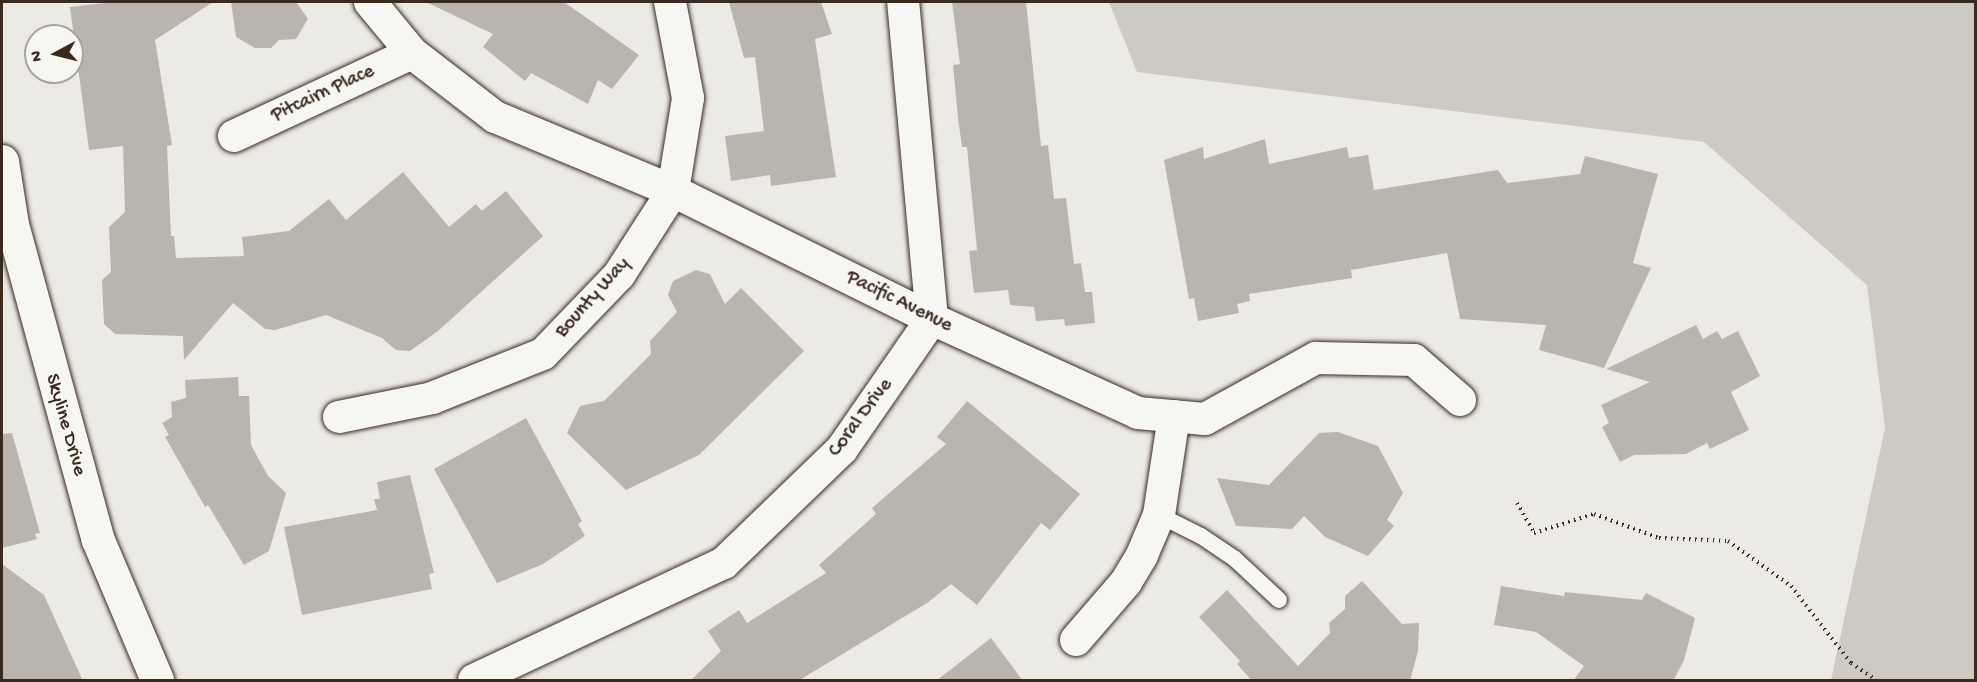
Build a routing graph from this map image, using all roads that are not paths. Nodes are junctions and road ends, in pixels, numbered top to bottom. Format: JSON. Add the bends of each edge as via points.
{"nodes":[{"id":1,"x":370,"y":2,"type":"edge"},
{"id":2,"x":670,"y":2,"type":"edge"},
{"id":3,"x":903,"y":2,"type":"edge"},
{"id":4,"x":412,"y":53,"type":"junction"},
{"id":5,"x":234,"y":136,"type":"dead end"},
{"id":6,"x":2,"y":161,"type":"edge"},
{"id":7,"x":673,"y":191,"type":"junction"},
{"id":8,"x":932,"y":319,"type":"junction"},
{"id":9,"x":1460,"y":400,"type":"dead end"},
{"id":10,"x":1174,"y":416,"type":"junction"},
{"id":11,"x":339,"y":417,"type":"dead end"},
{"id":12,"x":1159,"y":515,"type":"junction"},
{"id":13,"x":1279,"y":600,"type":"dead end"},
{"id":14,"x":1076,"y":640,"type":"dead end"},
{"id":15,"x":158,"y":681,"type":"edge"},
{"id":16,"x":474,"y":681,"type":"edge"}],
"edges":[{"from":1,"to":4,"type":"street","name":"Pacific Avenue"},
{"from":2,"to":7,"type":"street","name":"Bounty Way","via":[[688,98]]},
{"from":3,"to":8,"type":"street"},
{"from":4,"to":5,"type":"street","name":"Pitcairn Place"},
{"from":4,"to":7,"type":"street","name":"Pacific Avenue","via":[[495,117]]},
{"from":6,"to":15,"type":"street","name":"Skyline Drive","via":[[12,224],[98,540]]},
{"from":7,"to":8,"type":"street","name":"Pacific Avenue"},
{"from":7,"to":11,"type":"street","name":"Bounty Way","via":[[619,275],[543,354],[432,399]]},
{"from":8,"to":10,"type":"street","name":"Pacific Avenue","via":[[1138,413]]},
{"from":8,"to":16,"type":"street","name":"Coral Drive","via":[[842,449],[724,563]]},
{"from":9,"to":10,"type":"street","name":"Pacific Avenue","via":[[1414,360],[1316,358],[1205,419]]},
{"from":10,"to":12,"type":"street"},
{"from":12,"to":13,"type":"lane","via":[[1235,559]]},
{"from":12,"to":14,"type":"street","via":[[1126,582]]}]}
